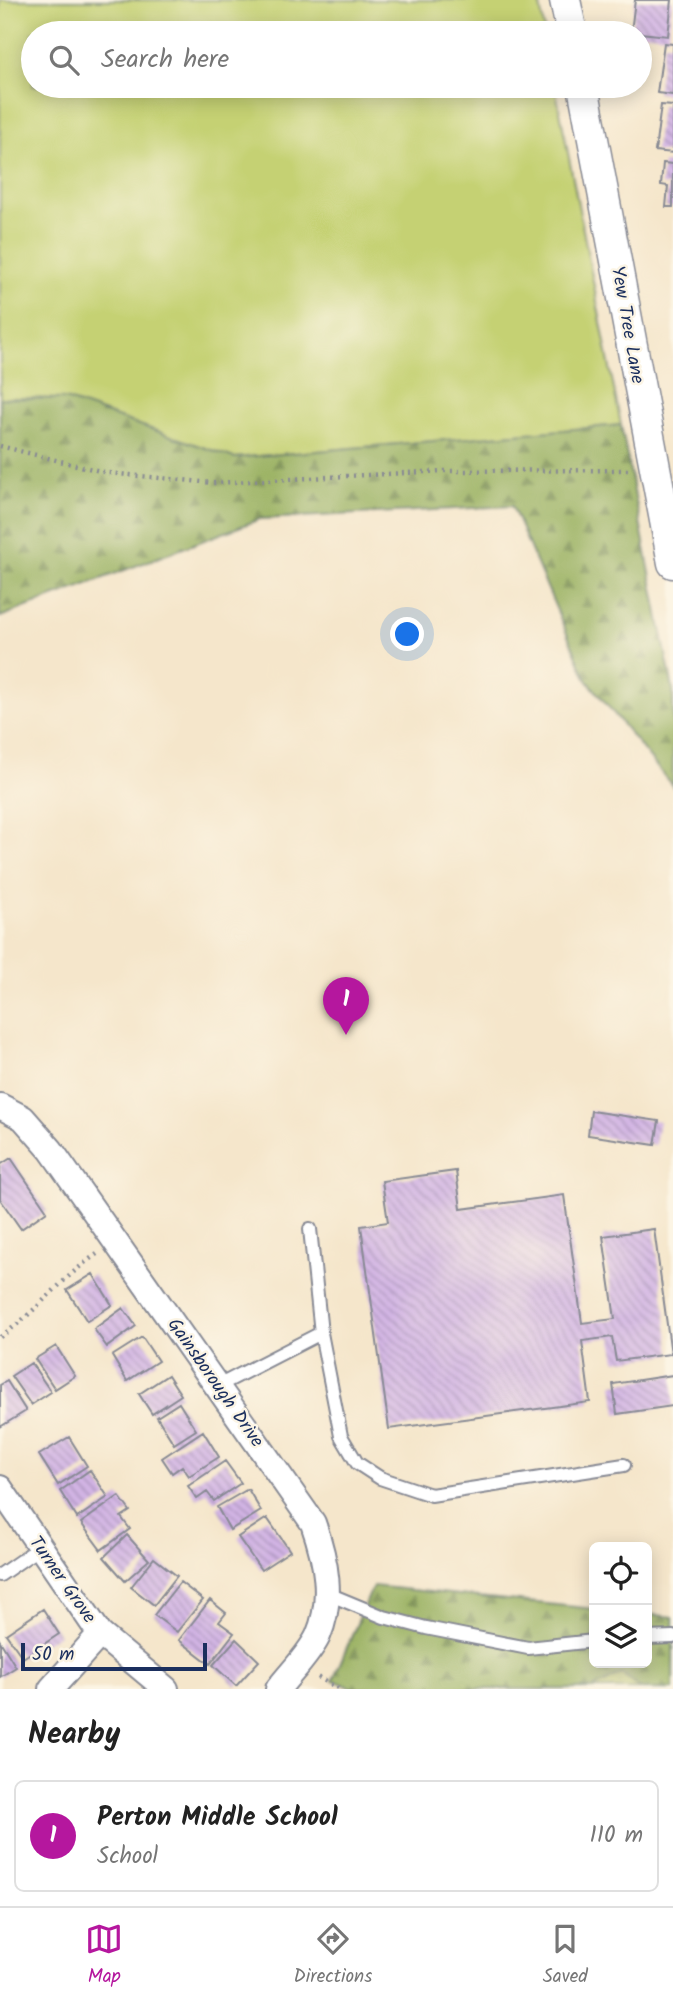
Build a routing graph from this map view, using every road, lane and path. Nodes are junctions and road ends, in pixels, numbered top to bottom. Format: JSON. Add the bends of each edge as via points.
{"nodes":[{"id":1,"x":565,"y":0,"type":"edge"},
{"id":2,"x":569,"y":21,"type":"edge"},
{"id":3,"x":585,"y":98,"type":"edge"},
{"id":4,"x":0,"y":446,"type":"edge"},
{"id":5,"x":653,"y":468,"type":"junction"},
{"id":6,"x":667,"y":506,"type":"edge"},
{"id":7,"x":673,"y":563,"type":"edge"},
{"id":8,"x":0,"y":1106,"type":"edge"},
{"id":9,"x":310,"y":1228,"type":"dead end"},
{"id":10,"x":115,"y":1241,"type":"junction"},
{"id":11,"x":321,"y":1333,"type":"junction"},
{"id":12,"x":0,"y":1337,"type":"edge"},
{"id":13,"x":218,"y":1386,"type":"junction"},
{"id":14,"x":624,"y":1465,"type":"dead end"},
{"id":15,"x":0,"y":1488,"type":"edge"},
{"id":16,"x":39,"y":1548,"type":"junction"},
{"id":17,"x":0,"y":1575,"type":"edge"},
{"id":18,"x":326,"y":1593,"type":"junction"},
{"id":19,"x":100,"y":1634,"type":"junction"},
{"id":20,"x":673,"y":1637,"type":"edge"},
{"id":21,"x":652,"y":1638,"type":"edge"},
{"id":22,"x":589,"y":1642,"type":"edge"},
{"id":23,"x":310,"y":1673,"type":"dead end"},
{"id":24,"x":51,"y":1689,"type":"edge"},
{"id":25,"x":166,"y":1689,"type":"edge"},
{"id":26,"x":278,"y":1689,"type":"edge"},
{"id":27,"x":339,"y":1689,"type":"edge"}],
"edges":[{"from":1,"to":2,"type":"street"},
{"from":3,"to":5,"type":"street","name":"Yew Tree Lane"},
{"from":4,"to":5,"type":"path","via":[[108,472],[213,483],[444,471]]},
{"from":5,"to":6,"type":"street","name":"Yew Tree Lane"},
{"from":6,"to":7,"type":"street","name":"Yew Tree Lane"},
{"from":8,"to":10,"type":"street","name":"Gainsborough Drive","via":[[23,1118],[51,1150]]},
{"from":9,"to":11,"type":"lane"},
{"from":10,"to":12,"type":"path","via":[[70,1272],[24,1321]]},
{"from":10,"to":13,"type":"street","name":"Gainsborough Drive"},
{"from":11,"to":13,"type":"lane"},
{"from":11,"to":14,"type":"lane","via":[[341,1436],[357,1463],[380,1478],[431,1495]]},
{"from":13,"to":18,"type":"street","name":"Gainsborough Drive","via":[[313,1523],[323,1552]]},
{"from":15,"to":16,"type":"street","name":"Turner Grove"},
{"from":16,"to":17,"type":"lane"},
{"from":16,"to":19,"type":"street","name":"Turner Grove"},
{"from":18,"to":22,"type":"lane","via":[[415,1625],[528,1648]]},
{"from":18,"to":26,"type":"street","name":"Gainsborough Drive","via":[[317,1637]]},
{"from":19,"to":24,"type":"street"},
{"from":19,"to":25,"type":"street","name":"Turner Grove"},
{"from":20,"to":21,"type":"lane"},
{"from":23,"to":27,"type":"path"}]}
